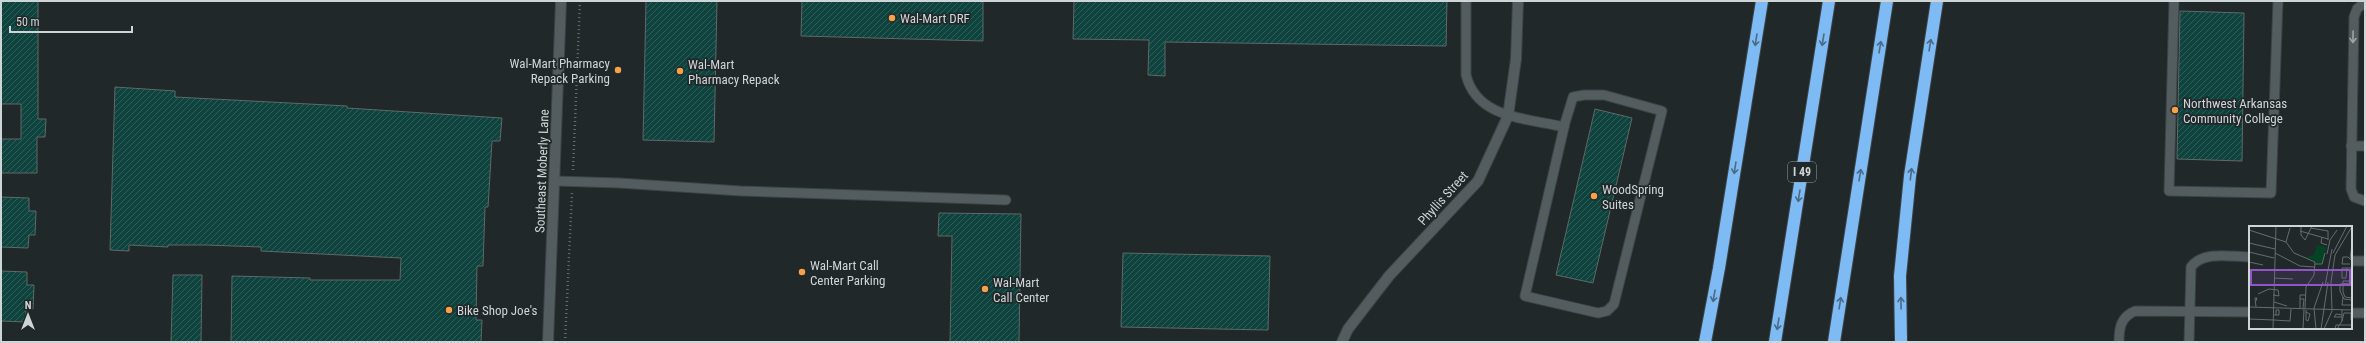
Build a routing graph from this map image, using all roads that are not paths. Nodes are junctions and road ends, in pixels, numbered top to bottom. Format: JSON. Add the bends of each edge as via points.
{"nodes":[{"id":1,"x":561,"y":1,"type":"edge"},
{"id":2,"x":1466,"y":1,"type":"edge"},
{"id":3,"x":1518,"y":1,"type":"edge"},
{"id":4,"x":1762,"y":1,"type":"edge"},
{"id":5,"x":1829,"y":1,"type":"edge"},
{"id":6,"x":1887,"y":1,"type":"edge"},
{"id":7,"x":1937,"y":1,"type":"edge"},
{"id":8,"x":2174,"y":1,"type":"edge"},
{"id":9,"x":2278,"y":1,"type":"edge"},
{"id":10,"x":2365,"y":2,"type":"edge"},
{"id":11,"x":1508,"y":116,"type":"junction"},
{"id":12,"x":1564,"y":126,"type":"junction"},
{"id":13,"x":2352,"y":146,"type":"junction"},
{"id":14,"x":2365,"y":146,"type":"edge"},
{"id":15,"x":555,"y":181,"type":"junction"},
{"id":16,"x":1006,"y":200,"type":"dead end"},
{"id":17,"x":2365,"y":200,"type":"edge"},
{"id":18,"x":2249,"y":257,"type":"edge"},
{"id":19,"x":2352,"y":260,"type":"edge"},
{"id":20,"x":2365,"y":261,"type":"edge"},
{"id":21,"x":2190,"y":311,"type":"junction"},
{"id":22,"x":2249,"y":312,"type":"edge"},
{"id":23,"x":2352,"y":313,"type":"edge"},
{"id":24,"x":2365,"y":313,"type":"edge"},
{"id":25,"x":548,"y":342,"type":"edge"},
{"id":26,"x":1342,"y":342,"type":"edge"},
{"id":27,"x":1705,"y":342,"type":"edge"},
{"id":28,"x":1776,"y":342,"type":"edge"},
{"id":29,"x":1834,"y":342,"type":"edge"},
{"id":30,"x":1901,"y":342,"type":"edge"},
{"id":31,"x":2119,"y":342,"type":"edge"},
{"id":32,"x":2189,"y":342,"type":"edge"}],
"edges":[{"from":1,"to":15,"type":"street","name":"Southeast Moberly Lane"},
{"from":2,"to":11,"type":"lane","via":[[1468,86],[1483,105]]},
{"from":3,"to":11,"type":"street","name":"Phyllis Street","via":[[1516,59]]},
{"from":4,"to":27,"type":"highway","one_way":true},
{"from":5,"to":28,"type":"highway","number":"I 49","one_way":true},
{"from":29,"to":6,"type":"highway","one_way":true},
{"from":30,"to":7,"type":"highway","one_way":true,"via":[[1900,276],[1910,176]]},
{"from":8,"to":9,"type":"lane","via":[[2169,191],[2271,193]]},
{"from":10,"to":13,"type":"lane","one_way":true,"via":[[2357,9],[2354,17]]},
{"from":11,"to":12,"type":"lane"},
{"from":11,"to":26,"type":"street","name":"Phyllis Street","via":[[1478,181],[1388,276],[1348,329]]},
{"from":12,"to":12,"type":"lane","via":[[1573,97],[1584,95],[1604,95],[1662,111],[1614,304],[1607,311],[1598,313],[1525,296]]},
{"from":13,"to":14,"type":"lane"},
{"from":13,"to":17,"type":"lane","via":[[2352,189],[2354,197]]},
{"from":15,"to":16,"type":"lane","via":[[741,191]]},
{"from":15,"to":25,"type":"street","name":"Southeast Moberly Lane"},
{"from":18,"to":21,"type":"lane","via":[[2215,256],[2195,262],[2191,267]]},
{"from":19,"to":20,"type":"lane"},
{"from":21,"to":22,"type":"lane"},
{"from":21,"to":31,"type":"lane","via":[[2135,311],[2121,322]]},
{"from":21,"to":32,"type":"lane"},
{"from":23,"to":24,"type":"lane"}]}
